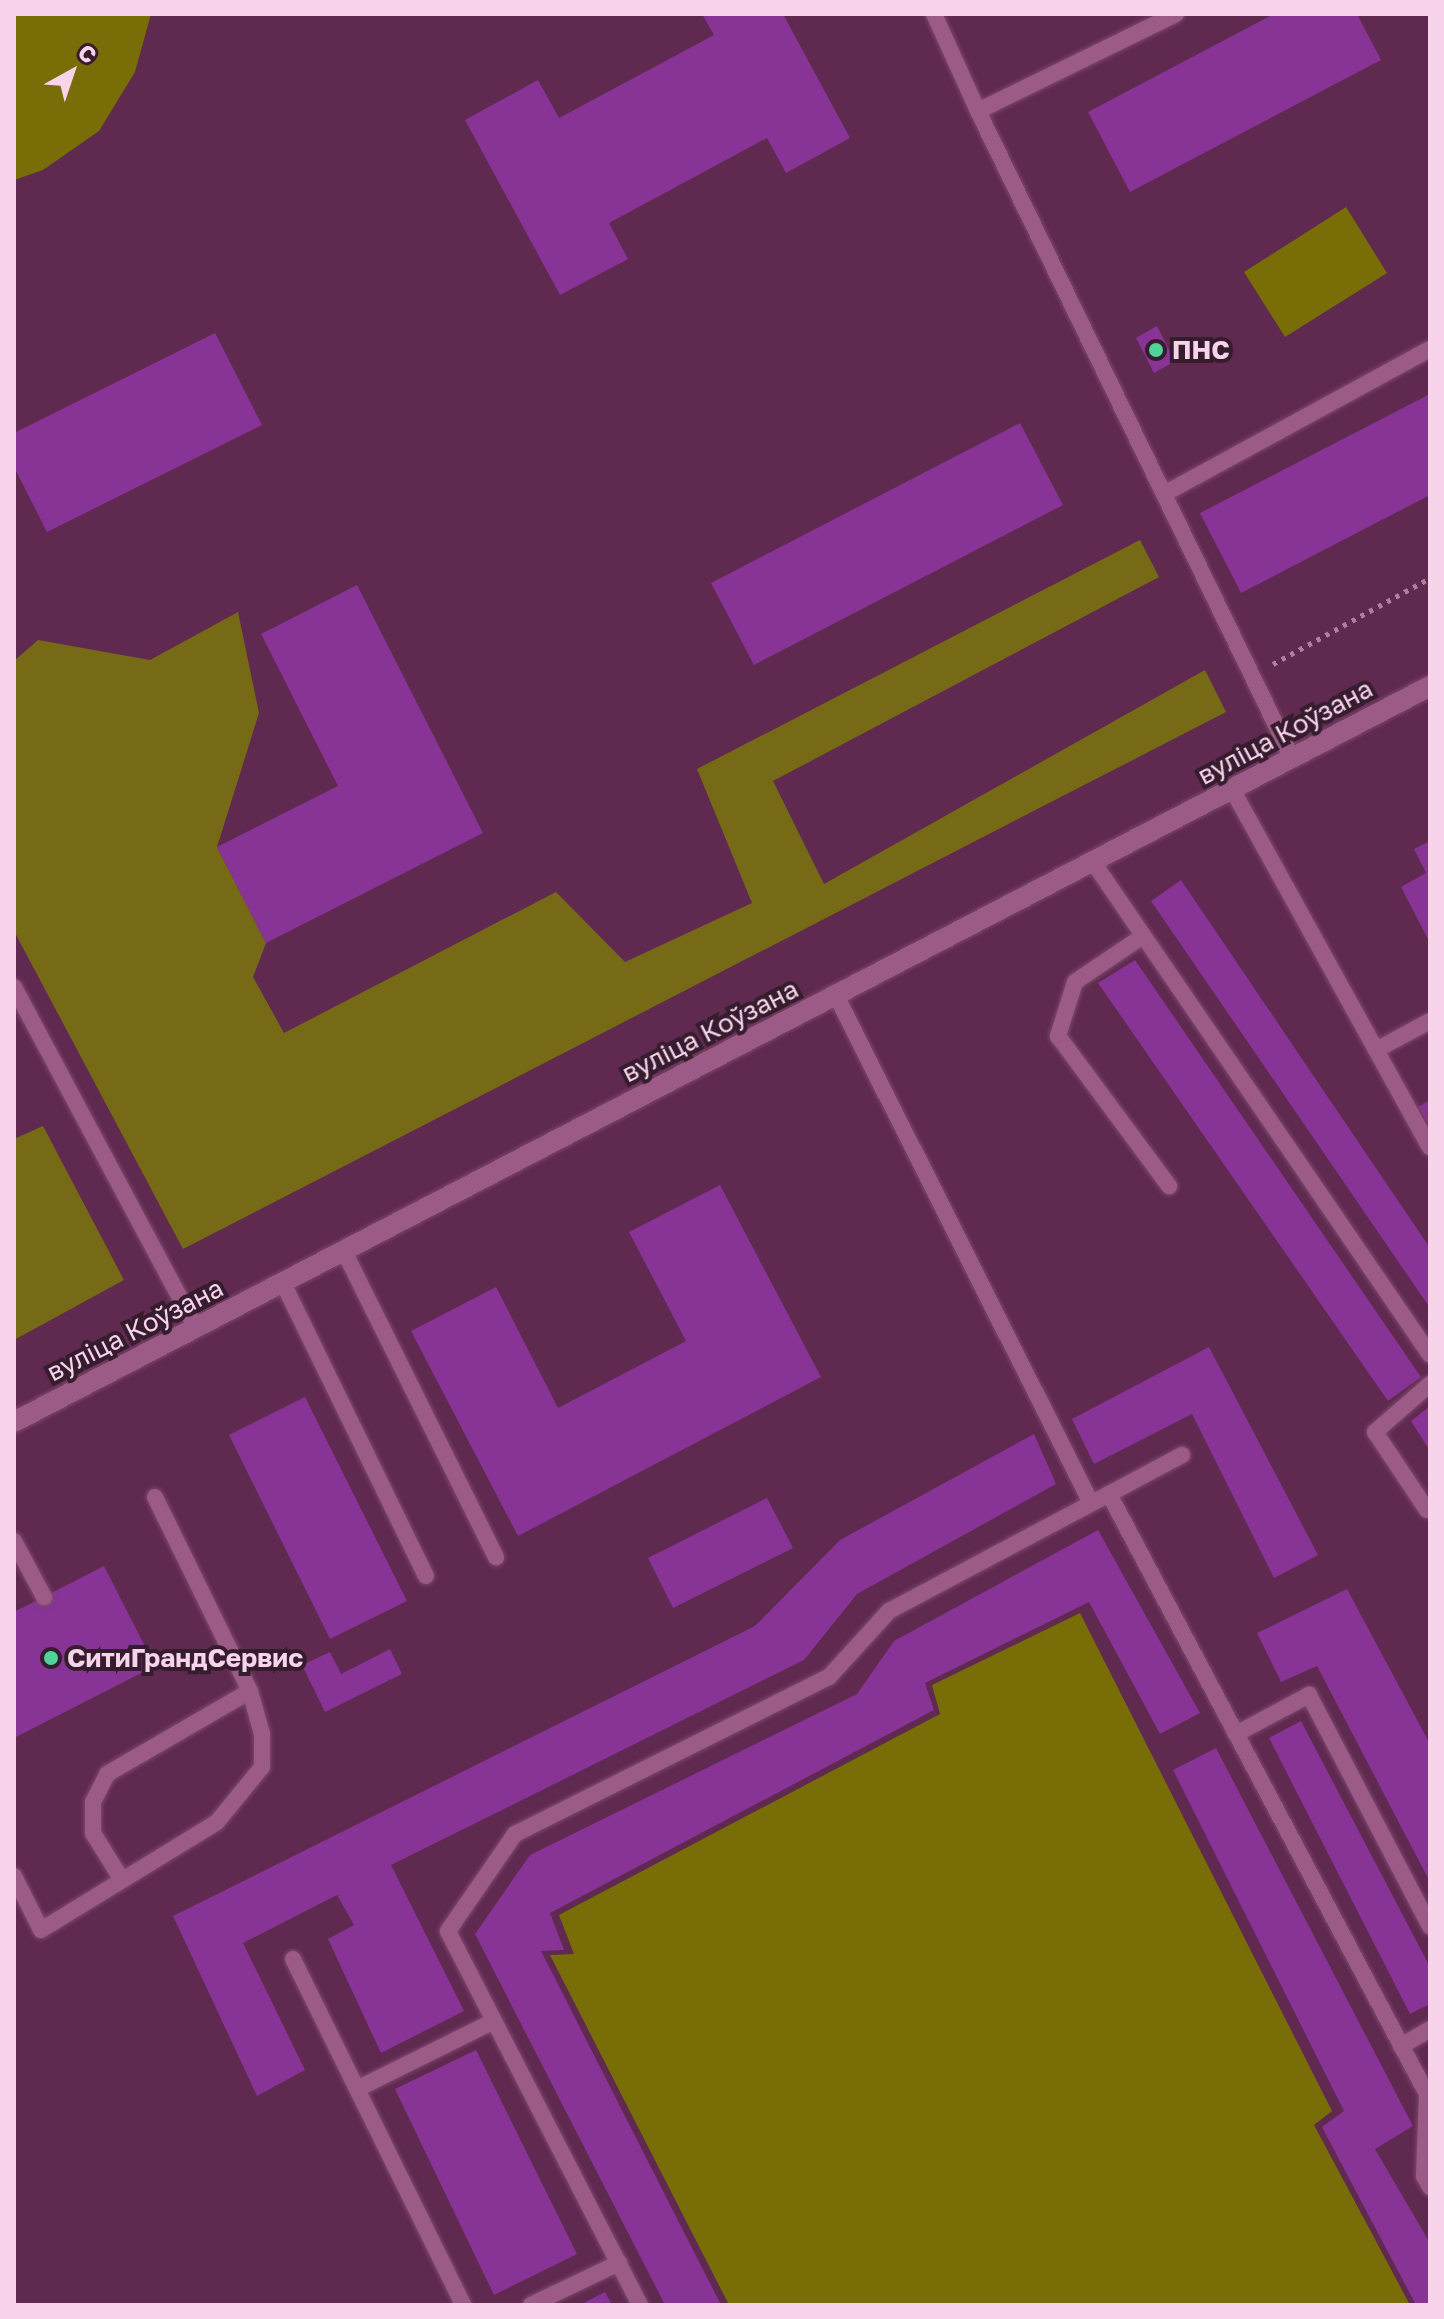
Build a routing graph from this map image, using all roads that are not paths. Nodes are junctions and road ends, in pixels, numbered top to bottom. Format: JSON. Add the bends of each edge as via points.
{"nodes":[{"id":1,"x":934,"y":14,"type":"edge"},
{"id":2,"x":1176,"y":14,"type":"edge"},
{"id":3,"x":978,"y":111,"type":"junction"},
{"id":4,"x":1430,"y":349,"type":"edge"},
{"id":5,"x":1164,"y":494,"type":"junction"},
{"id":6,"x":1430,"y":686,"type":"edge"},
{"id":7,"x":1292,"y":758,"type":"junction"},
{"id":8,"x":1232,"y":789,"type":"junction"},
{"id":9,"x":1093,"y":862,"type":"junction"},
{"id":10,"x":1143,"y":936,"type":"junction"},
{"id":11,"x":14,"y":987,"type":"edge"},
{"id":12,"x":836,"y":995,"type":"junction"},
{"id":13,"x":1430,"y":1021,"type":"edge"},
{"id":14,"x":1376,"y":1050,"type":"junction"},
{"id":15,"x":1430,"y":1147,"type":"edge"},
{"id":16,"x":1169,"y":1186,"type":"dead end"},
{"id":17,"x":344,"y":1251,"type":"junction"},
{"id":18,"x":283,"y":1283,"type":"junction"},
{"id":19,"x":196,"y":1328,"type":"junction"},
{"id":20,"x":1430,"y":1355,"type":"edge"},
{"id":21,"x":1430,"y":1384,"type":"edge"},
{"id":22,"x":14,"y":1422,"type":"edge"},
{"id":23,"x":1182,"y":1455,"type":"dead end"},
{"id":24,"x":1109,"y":1494,"type":"junction"},
{"id":25,"x":155,"y":1497,"type":"dead end"},
{"id":26,"x":1091,"y":1503,"type":"junction"},
{"id":27,"x":1427,"y":1510,"type":"dead end"},
{"id":28,"x":17,"y":1553,"type":"edge"},
{"id":29,"x":496,"y":1557,"type":"dead end"},
{"id":30,"x":426,"y":1576,"type":"dead end"},
{"id":31,"x":44,"y":1597,"type":"dead end"},
{"id":32,"x":250,"y":1691,"type":"junction"},
{"id":33,"x":1236,"y":1734,"type":"junction"},
{"id":34,"x":14,"y":1876,"type":"edge"},
{"id":35,"x":122,"y":1880,"type":"junction"},
{"id":36,"x":1430,"y":1926,"type":"edge"},
{"id":37,"x":293,"y":1959,"type":"dead end"},
{"id":38,"x":494,"y":2021,"type":"junction"},
{"id":39,"x":1430,"y":2029,"type":"edge"},
{"id":40,"x":1401,"y":2046,"type":"junction"},
{"id":41,"x":357,"y":2089,"type":"junction"},
{"id":42,"x":1430,"y":2187,"type":"edge"},
{"id":43,"x":619,"y":2263,"type":"junction"},
{"id":44,"x":463,"y":2305,"type":"edge"},
{"id":45,"x":531,"y":2305,"type":"edge"},
{"id":46,"x":640,"y":2305,"type":"edge"}],
"edges":[{"from":1,"to":3,"type":"lane"},
{"from":2,"to":3,"type":"lane"},
{"from":3,"to":5,"type":"lane"},
{"from":4,"to":5,"type":"lane"},
{"from":5,"to":7,"type":"lane"},
{"from":6,"to":7,"type":"street","name":"вуліца Коўзана"},
{"from":7,"to":8,"type":"street","name":"вуліца Коўзана"},
{"from":8,"to":9,"type":"street","name":"вуліца Коўзана"},
{"from":8,"to":14,"type":"lane"},
{"from":9,"to":10,"type":"lane"},
{"from":9,"to":12,"type":"street","name":"вуліца Коўзана"},
{"from":10,"to":16,"type":"lane","via":[[1075,982],[1058,1036]]},
{"from":10,"to":20,"type":"lane"},
{"from":11,"to":19,"type":"lane"},
{"from":12,"to":17,"type":"street","name":"вуліца Коўзана"},
{"from":12,"to":26,"type":"lane"},
{"from":13,"to":14,"type":"lane"},
{"from":14,"to":15,"type":"lane"},
{"from":17,"to":18,"type":"street","name":"вуліца Коўзана"},
{"from":17,"to":29,"type":"lane"},
{"from":18,"to":19,"type":"street","name":"вуліца Коўзана"},
{"from":18,"to":30,"type":"lane"},
{"from":19,"to":22,"type":"street","name":"вуліца Коўзана"},
{"from":21,"to":27,"type":"lane","via":[[1375,1432]]},
{"from":23,"to":24,"type":"lane"},
{"from":24,"to":26,"type":"lane"},
{"from":24,"to":33,"type":"lane"},
{"from":25,"to":32,"type":"lane"},
{"from":26,"to":38,"type":"lane","via":[[889,1611],[829,1677],[515,1834],[448,1931]]},
{"from":28,"to":31,"type":"lane"},
{"from":32,"to":35,"type":"lane","via":[[262,1734],[262,1767],[248,1788],[217,1822]]},
{"from":32,"to":35,"type":"lane","via":[[107,1774],[93,1802],[93,1833]]},
{"from":33,"to":36,"type":"lane","via":[[1309,1695]]},
{"from":33,"to":40,"type":"lane"},
{"from":34,"to":35,"type":"lane","via":[[41,1930]]},
{"from":37,"to":41,"type":"lane"},
{"from":38,"to":41,"type":"lane"},
{"from":38,"to":43,"type":"lane"},
{"from":39,"to":40,"type":"lane"},
{"from":40,"to":42,"type":"lane","via":[[1427,2094],[1424,2176]]},
{"from":41,"to":44,"type":"lane"},
{"from":43,"to":45,"type":"lane"},
{"from":43,"to":46,"type":"lane"}]}
